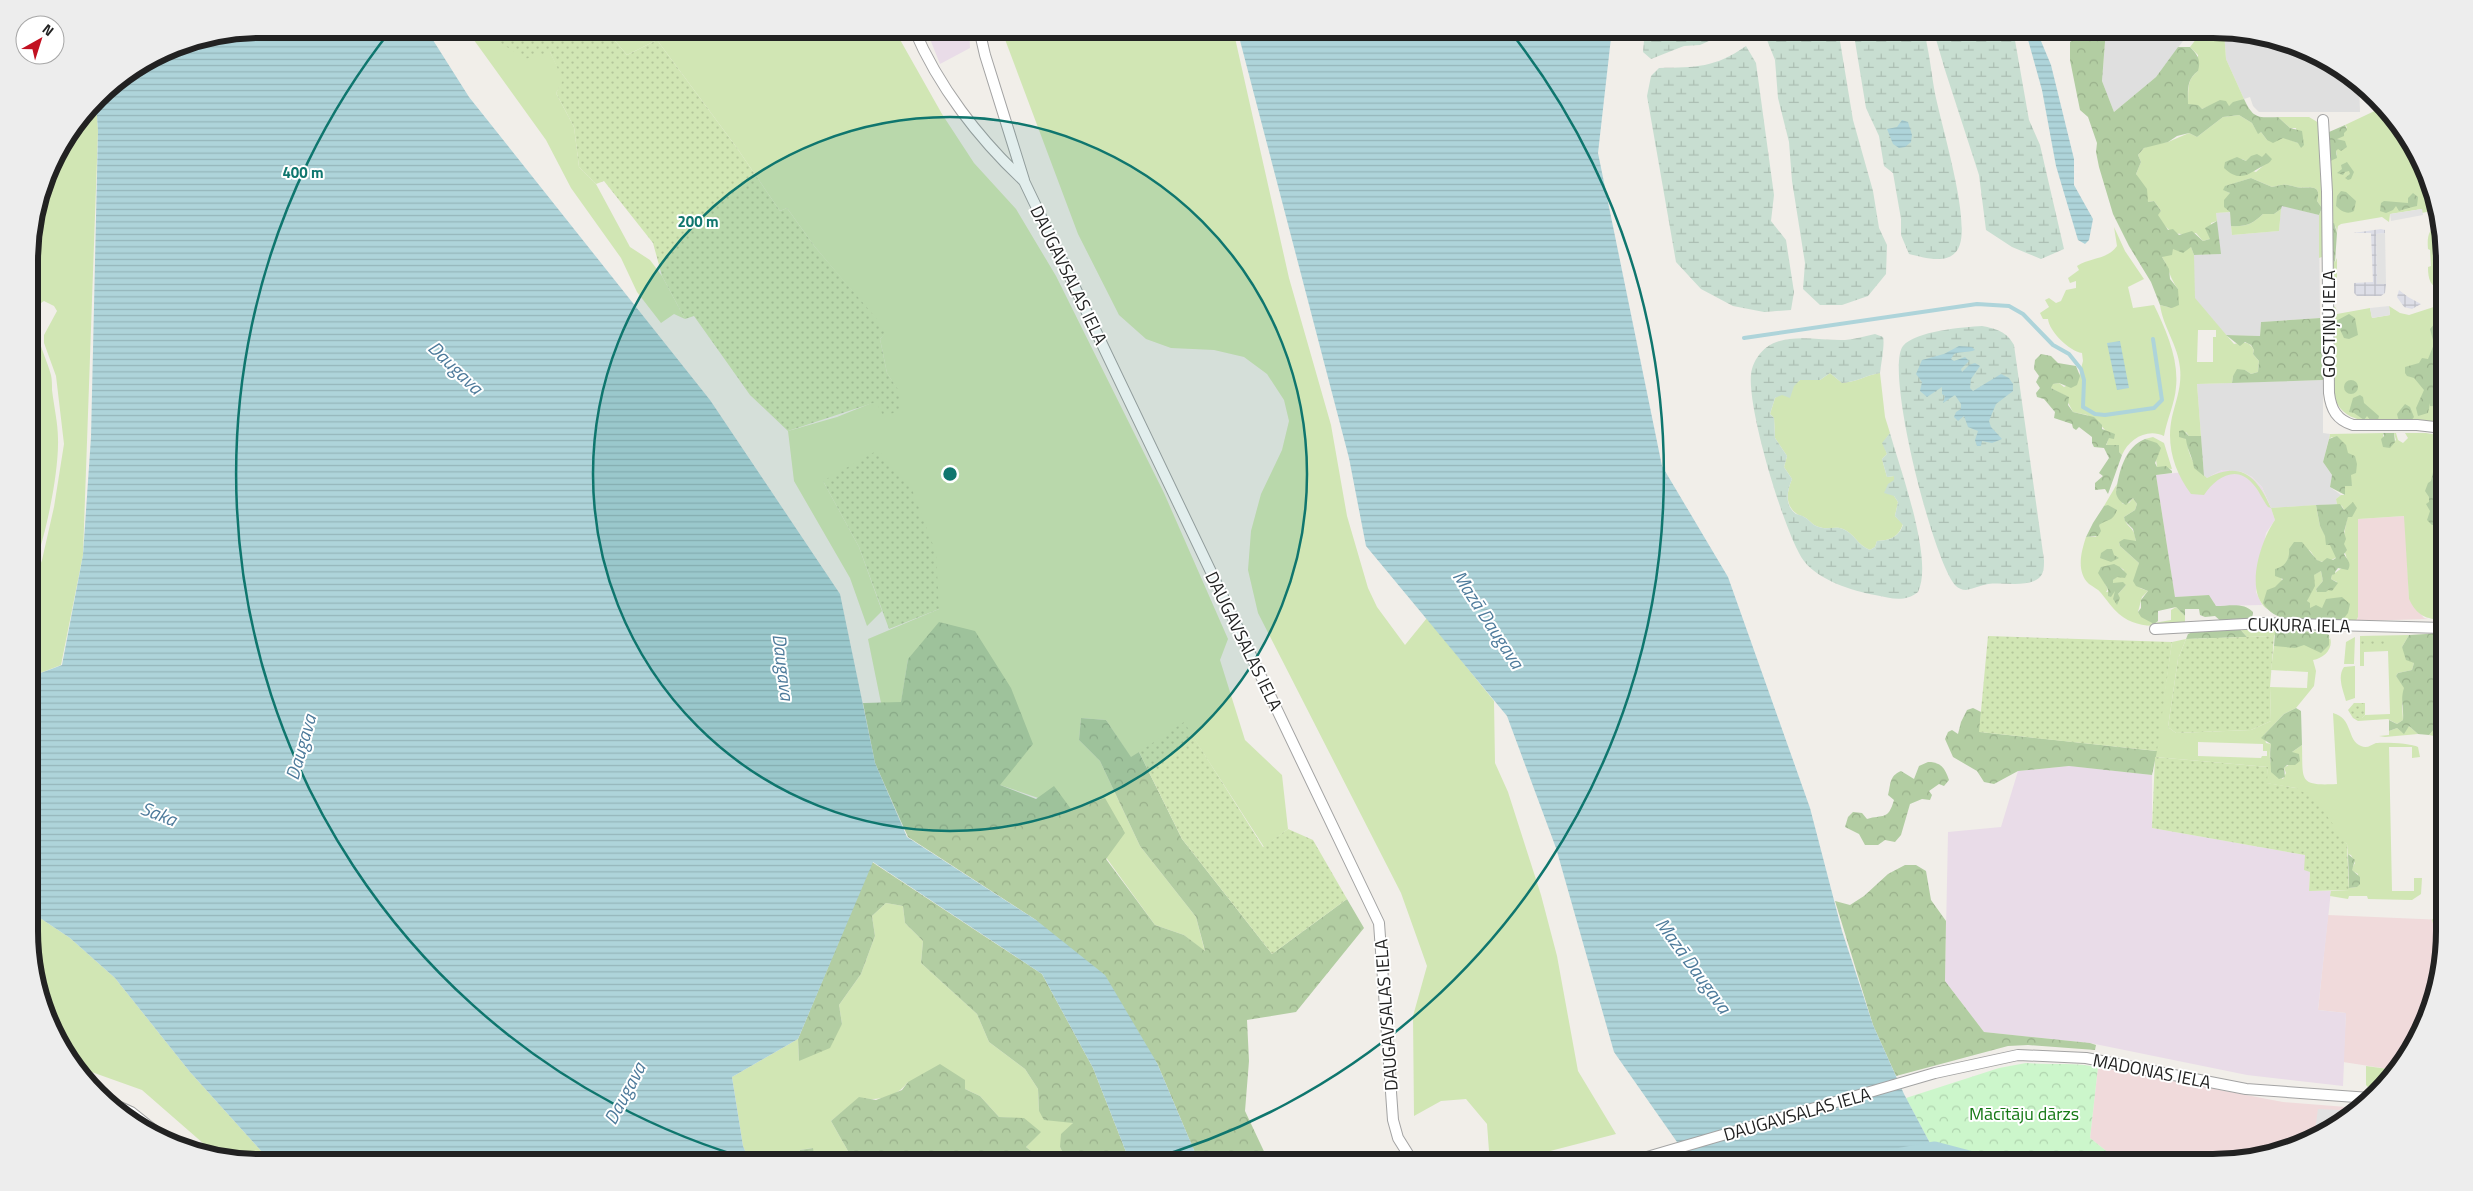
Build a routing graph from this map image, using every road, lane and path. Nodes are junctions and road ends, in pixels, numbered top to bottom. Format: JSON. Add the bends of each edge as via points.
{"nodes":[{"id":1,"x":918,"y":38,"type":"edge"},
{"id":2,"x":981,"y":38,"type":"edge"},
{"id":3,"x":2323,"y":120,"type":"dead end"},
{"id":4,"x":1024,"y":181,"type":"junction"},
{"id":5,"x":2436,"y":427,"type":"edge"},
{"id":6,"x":2436,"y":628,"type":"edge"},
{"id":7,"x":2155,"y":629,"type":"dead end"},
{"id":8,"x":1935,"y":1074,"type":"joint"},
{"id":9,"x":2360,"y":1097,"type":"edge"},
{"id":10,"x":1408,"y":1154,"type":"edge"},
{"id":11,"x":1658,"y":1154,"type":"edge"}],
"edges":[{"from":1,"to":4,"type":"street","name":"DAUGAVSALAS IELA","via":[[935,71],[968,120],[1001,160]]},
{"from":2,"to":4,"type":"street","name":"DAUGAVSALAS IELA"},
{"from":3,"to":5,"type":"street","name":"GOSTIŅU IELA","via":[[2329,394],[2333,410],[2353,426]]},
{"from":4,"to":10,"type":"street","name":"DAUGAVSALAS IELA","via":[[1379,923],[1393,1120],[1398,1138]]},
{"from":6,"to":7,"type":"street","name":"CUKURA IELA","via":[[2263,623]]},
{"from":8,"to":9,"type":"street","name":"MADONAS IELA","via":[[2003,1058],[2032,1055],[2086,1058],[2246,1089]]},
{"from":8,"to":11,"type":"street","name":"DAUGAVSALAS IELA"}]}
